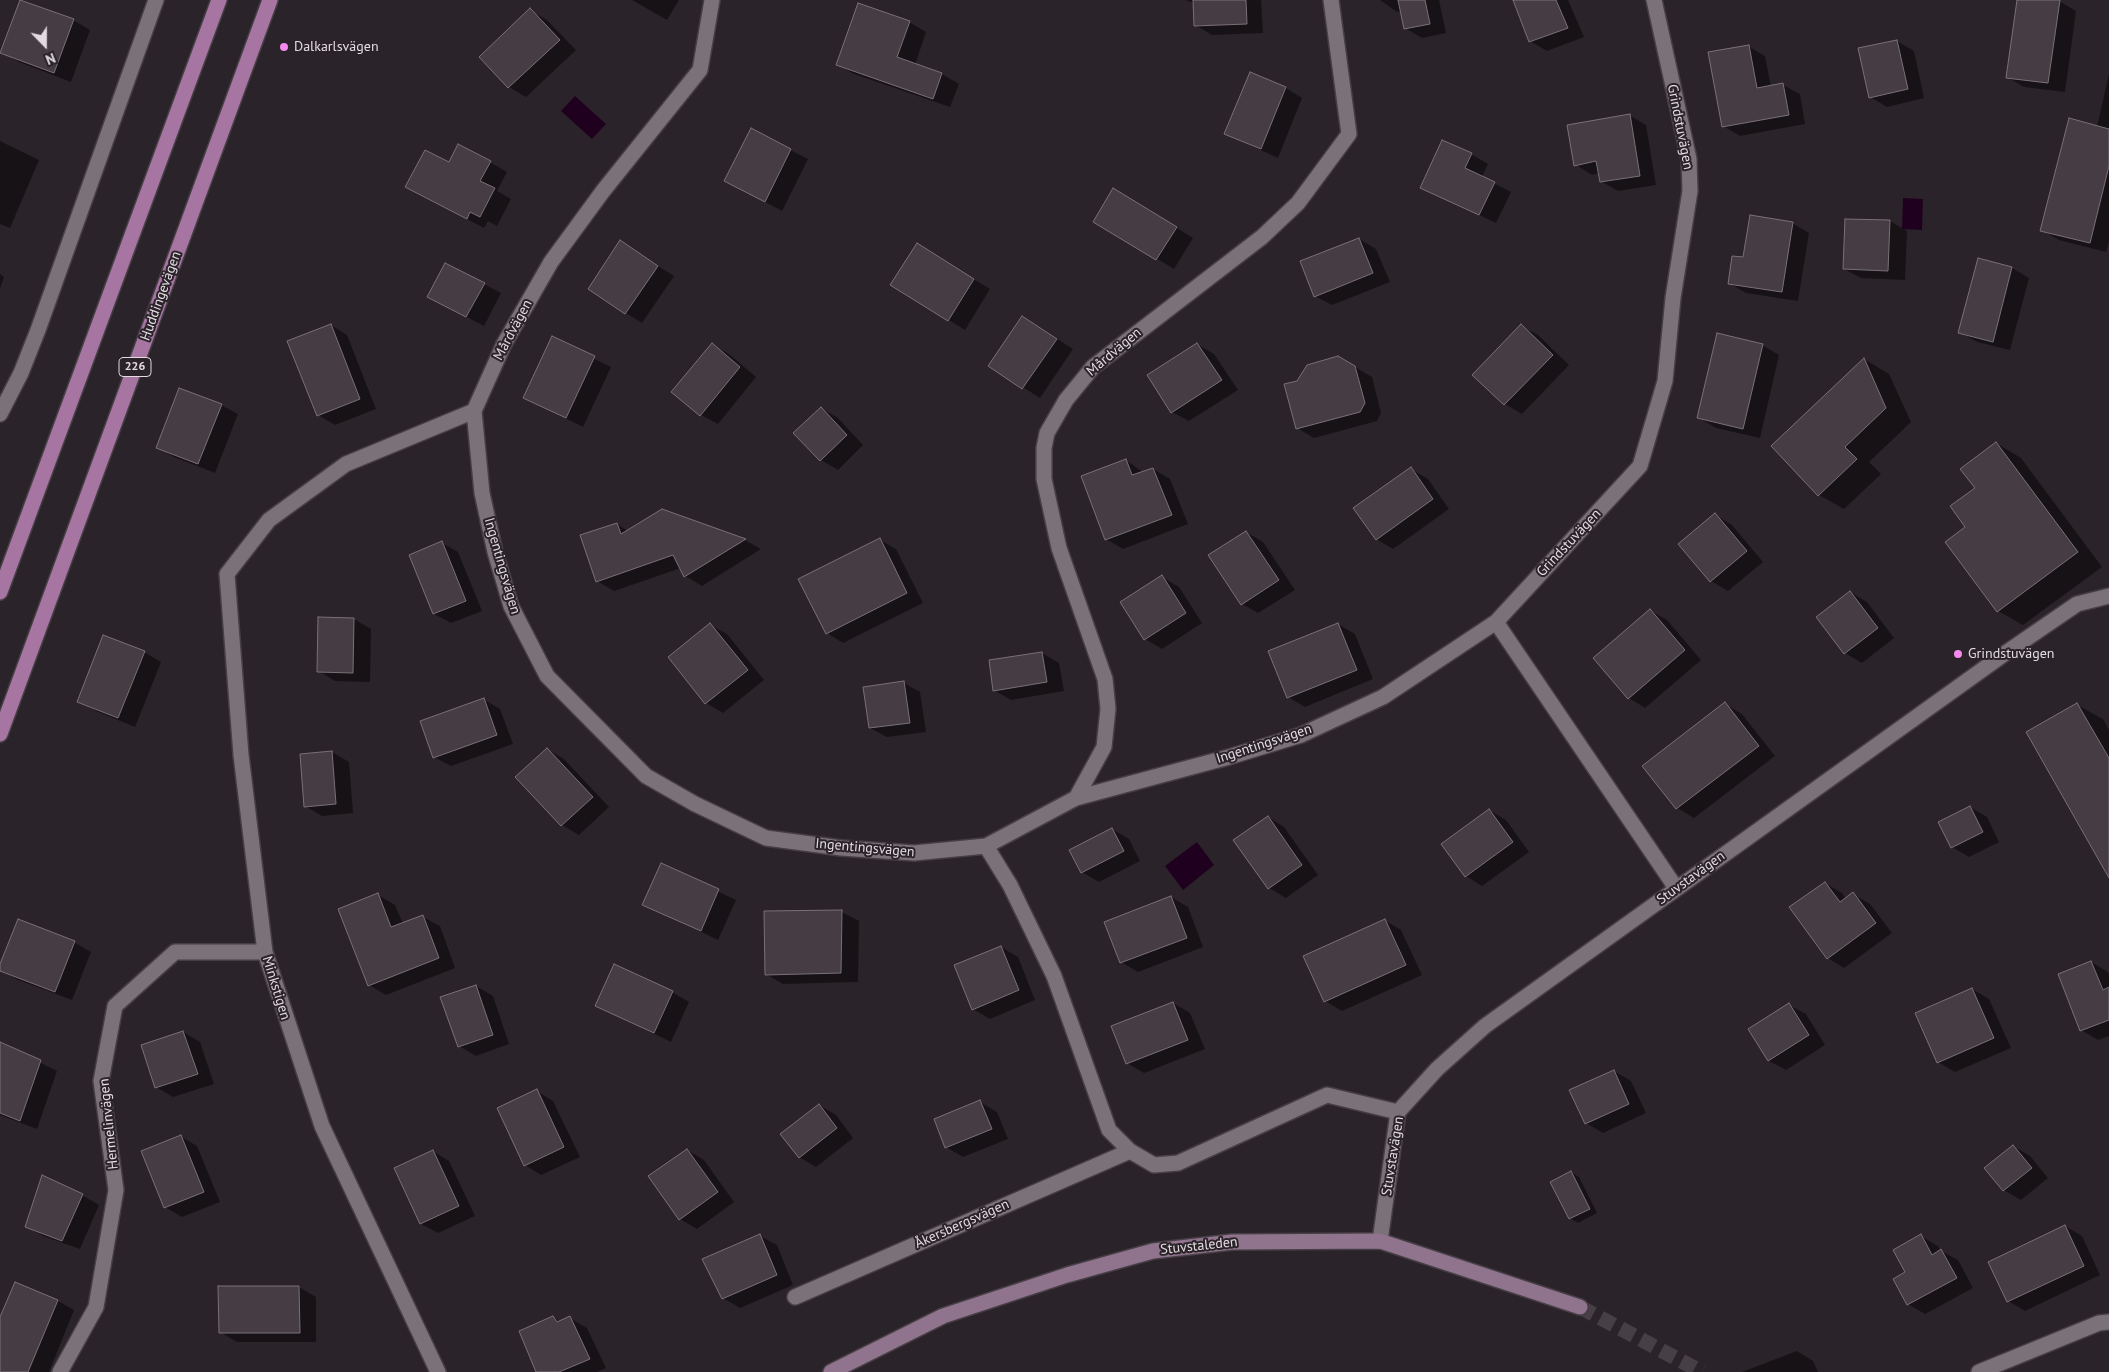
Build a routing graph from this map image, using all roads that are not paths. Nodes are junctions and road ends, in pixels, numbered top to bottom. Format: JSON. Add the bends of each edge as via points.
{"nodes":[{"id":1,"x":156,"y":0,"type":"edge"},
{"id":2,"x":219,"y":0,"type":"edge"},
{"id":3,"x":270,"y":0,"type":"edge"},
{"id":4,"x":712,"y":0,"type":"edge"},
{"id":5,"x":1331,"y":0,"type":"edge"},
{"id":6,"x":1654,"y":0,"type":"edge"},
{"id":7,"x":474,"y":411,"type":"junction"},
{"id":8,"x":0,"y":414,"type":"edge"},
{"id":9,"x":0,"y":592,"type":"edge"},
{"id":10,"x":2109,"y":596,"type":"edge"},
{"id":11,"x":1496,"y":622,"type":"junction"},
{"id":12,"x":0,"y":734,"type":"edge"},
{"id":13,"x":1076,"y":798,"type":"junction"},
{"id":14,"x":986,"y":846,"type":"junction"},
{"id":15,"x":1676,"y":888,"type":"junction"},
{"id":16,"x":265,"y":952,"type":"junction"},
{"id":17,"x":1398,"y":1112,"type":"junction"},
{"id":18,"x":1130,"y":1151,"type":"junction"},
{"id":19,"x":1380,"y":1241,"type":"junction"},
{"id":20,"x":795,"y":1297,"type":"dead end"},
{"id":21,"x":1580,"y":1308,"type":"tunnel mouth"},
{"id":22,"x":2109,"y":1322,"type":"edge"},
{"id":23,"x":60,"y":1372,"type":"edge"},
{"id":24,"x":438,"y":1372,"type":"edge"},
{"id":25,"x":831,"y":1372,"type":"edge"},
{"id":26,"x":1979,"y":1372,"type":"edge"}],
"edges":[{"from":1,"to":8,"type":"street","via":[[38,330]]},
{"from":2,"to":9,"type":"main road"},
{"from":3,"to":12,"type":"main road","name":"Huddingevägen","number":"226"},
{"from":4,"to":7,"type":"street","name":"Mårdvägen","via":[[700,70],[603,190],[551,262],[504,344]]},
{"from":5,"to":13,"type":"street","name":"Mårdvägen","via":[[1349,134],[1298,203],[1262,237],[1093,367],[1066,400],[1047,434],[1044,479],[1059,548],[1106,679],[1108,709],[1104,747]]},
{"from":6,"to":11,"type":"street","name":"Grindstuvägen","via":[[1689,159],[1690,191],[1665,381],[1640,466]]},
{"from":7,"to":14,"type":"street","name":"Ingentingsvägen","via":[[482,493],[511,606],[547,676],[646,776],[766,838],[914,853]]},
{"from":7,"to":16,"type":"street","name":"Minkstigen","via":[[346,464],[270,520],[227,574],[241,755]]},
{"from":10,"to":15,"type":"street","name":"Stuvstavägen","via":[[2077,604]]},
{"from":11,"to":13,"type":"street","name":"Ingentingsvägen","via":[[1383,697],[1301,734]]},
{"from":11,"to":15,"type":"street"},
{"from":13,"to":14,"type":"street","name":"Ingentingsvägen"},
{"from":14,"to":18,"type":"street","via":[[1010,885],[1054,976],[1108,1130]]},
{"from":15,"to":17,"type":"street","name":"Stuvstavägen","via":[[1485,1026],[1437,1069]]},
{"from":16,"to":23,"type":"street","name":"Hermelinvägen","via":[[175,952],[115,1006],[101,1081],[116,1190],[96,1306]]},
{"from":16,"to":24,"type":"street","name":"Minkstigen","via":[[322,1126]]},
{"from":17,"to":18,"type":"street","via":[[1327,1095],[1178,1163],[1154,1165]]},
{"from":17,"to":19,"type":"street","name":"Stuvstavägen"},
{"from":18,"to":20,"type":"street","name":"Åkersbergsvägen"},
{"from":19,"to":21,"type":"street","name":"Stuvstaleden"},
{"from":19,"to":25,"type":"street","name":"Stuvstaleden","via":[[1232,1242],[1152,1251],[943,1316]]},
{"from":22,"to":26,"type":"street","via":[[2099,1323]]}]}
